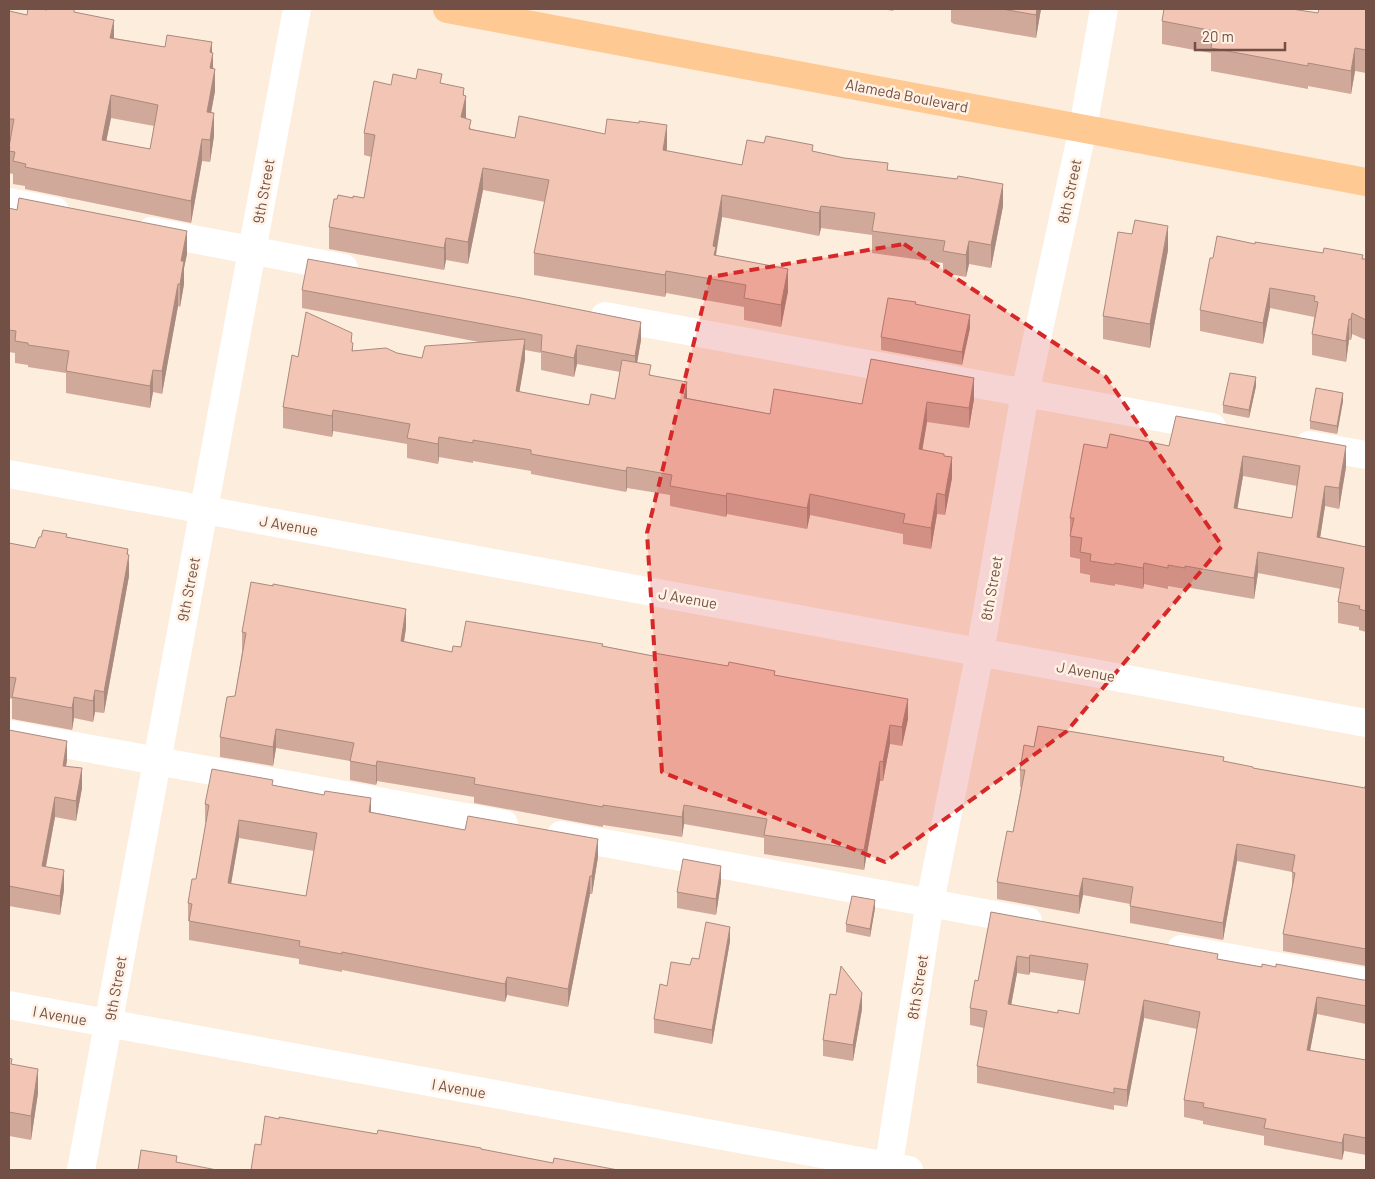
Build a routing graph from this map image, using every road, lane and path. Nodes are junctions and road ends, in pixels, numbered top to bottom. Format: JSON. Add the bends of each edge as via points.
{"nodes":[{"id":1,"x":297,"y":9,"type":"edge"},
{"id":2,"x":447,"y":9,"type":"edge"},
{"id":3,"x":1104,"y":9,"type":"edge"},
{"id":4,"x":1083,"y":128,"type":"junction"},
{"id":5,"x":1366,"y":182,"type":"edge"},
{"id":6,"x":9,"y":202,"type":"edge"},
{"id":7,"x":77,"y":216,"type":"edge"},
{"id":8,"x":125,"y":225,"type":"edge"},
{"id":9,"x":252,"y":251,"type":"junction"},
{"id":10,"x":369,"y":272,"type":"edge"},
{"id":11,"x":584,"y":312,"type":"edge"},
{"id":12,"x":1025,"y":393,"type":"junction"},
{"id":13,"x":1240,"y":432,"type":"edge"},
{"id":14,"x":1288,"y":441,"type":"edge"},
{"id":15,"x":1366,"y":455,"type":"edge"},
{"id":16,"x":9,"y":474,"type":"edge"},
{"id":17,"x":203,"y":510,"type":"junction"},
{"id":18,"x":980,"y":652,"type":"junction"},
{"id":19,"x":1366,"y":722,"type":"edge"},
{"id":20,"x":9,"y":734,"type":"edge"},
{"id":21,"x":156,"y":761,"type":"junction"},
{"id":22,"x":930,"y":902,"type":"junction"},
{"id":23,"x":1048,"y":924,"type":"edge"},
{"id":24,"x":1154,"y":944,"type":"edge"},
{"id":25,"x":1366,"y":982,"type":"edge"},
{"id":26,"x":9,"y":1005,"type":"edge"},
{"id":27,"x":108,"y":1024,"type":"junction"},
{"id":28,"x":895,"y":1169,"type":"edge"},
{"id":29,"x":81,"y":1170,"type":"edge"}],
"edges":[{"from":1,"to":9,"type":"street","name":"9th Street"},
{"from":2,"to":4,"type":"main road","name":"Alameda Boulevard"},
{"from":3,"to":4,"type":"street","name":"8th Street"},
{"from":4,"to":5,"type":"main road","name":"Alameda Boulevard"},
{"from":4,"to":12,"type":"street","name":"8th Street"},
{"from":6,"to":7,"type":"street"},
{"from":8,"to":9,"type":"street"},
{"from":9,"to":10,"type":"street"},
{"from":9,"to":17,"type":"street","name":"9th Street"},
{"from":11,"to":12,"type":"street"},
{"from":12,"to":13,"type":"street"},
{"from":12,"to":18,"type":"street","name":"8th Street"},
{"from":14,"to":15,"type":"street"},
{"from":16,"to":17,"type":"street","name":"J Avenue"},
{"from":17,"to":18,"type":"street","name":"J Avenue"},
{"from":17,"to":21,"type":"street","name":"9th Street"},
{"from":18,"to":19,"type":"street","name":"J Avenue"},
{"from":18,"to":22,"type":"street","name":"8th Street"},
{"from":20,"to":21,"type":"street"},
{"from":21,"to":22,"type":"street"},
{"from":21,"to":27,"type":"street","name":"9th Street"},
{"from":22,"to":23,"type":"street"},
{"from":22,"to":28,"type":"street","name":"8th Street"},
{"from":24,"to":25,"type":"street"},
{"from":26,"to":27,"type":"street","name":"I Avenue"},
{"from":27,"to":28,"type":"street","name":"I Avenue"},
{"from":27,"to":29,"type":"street","name":"9th Street"}]}
